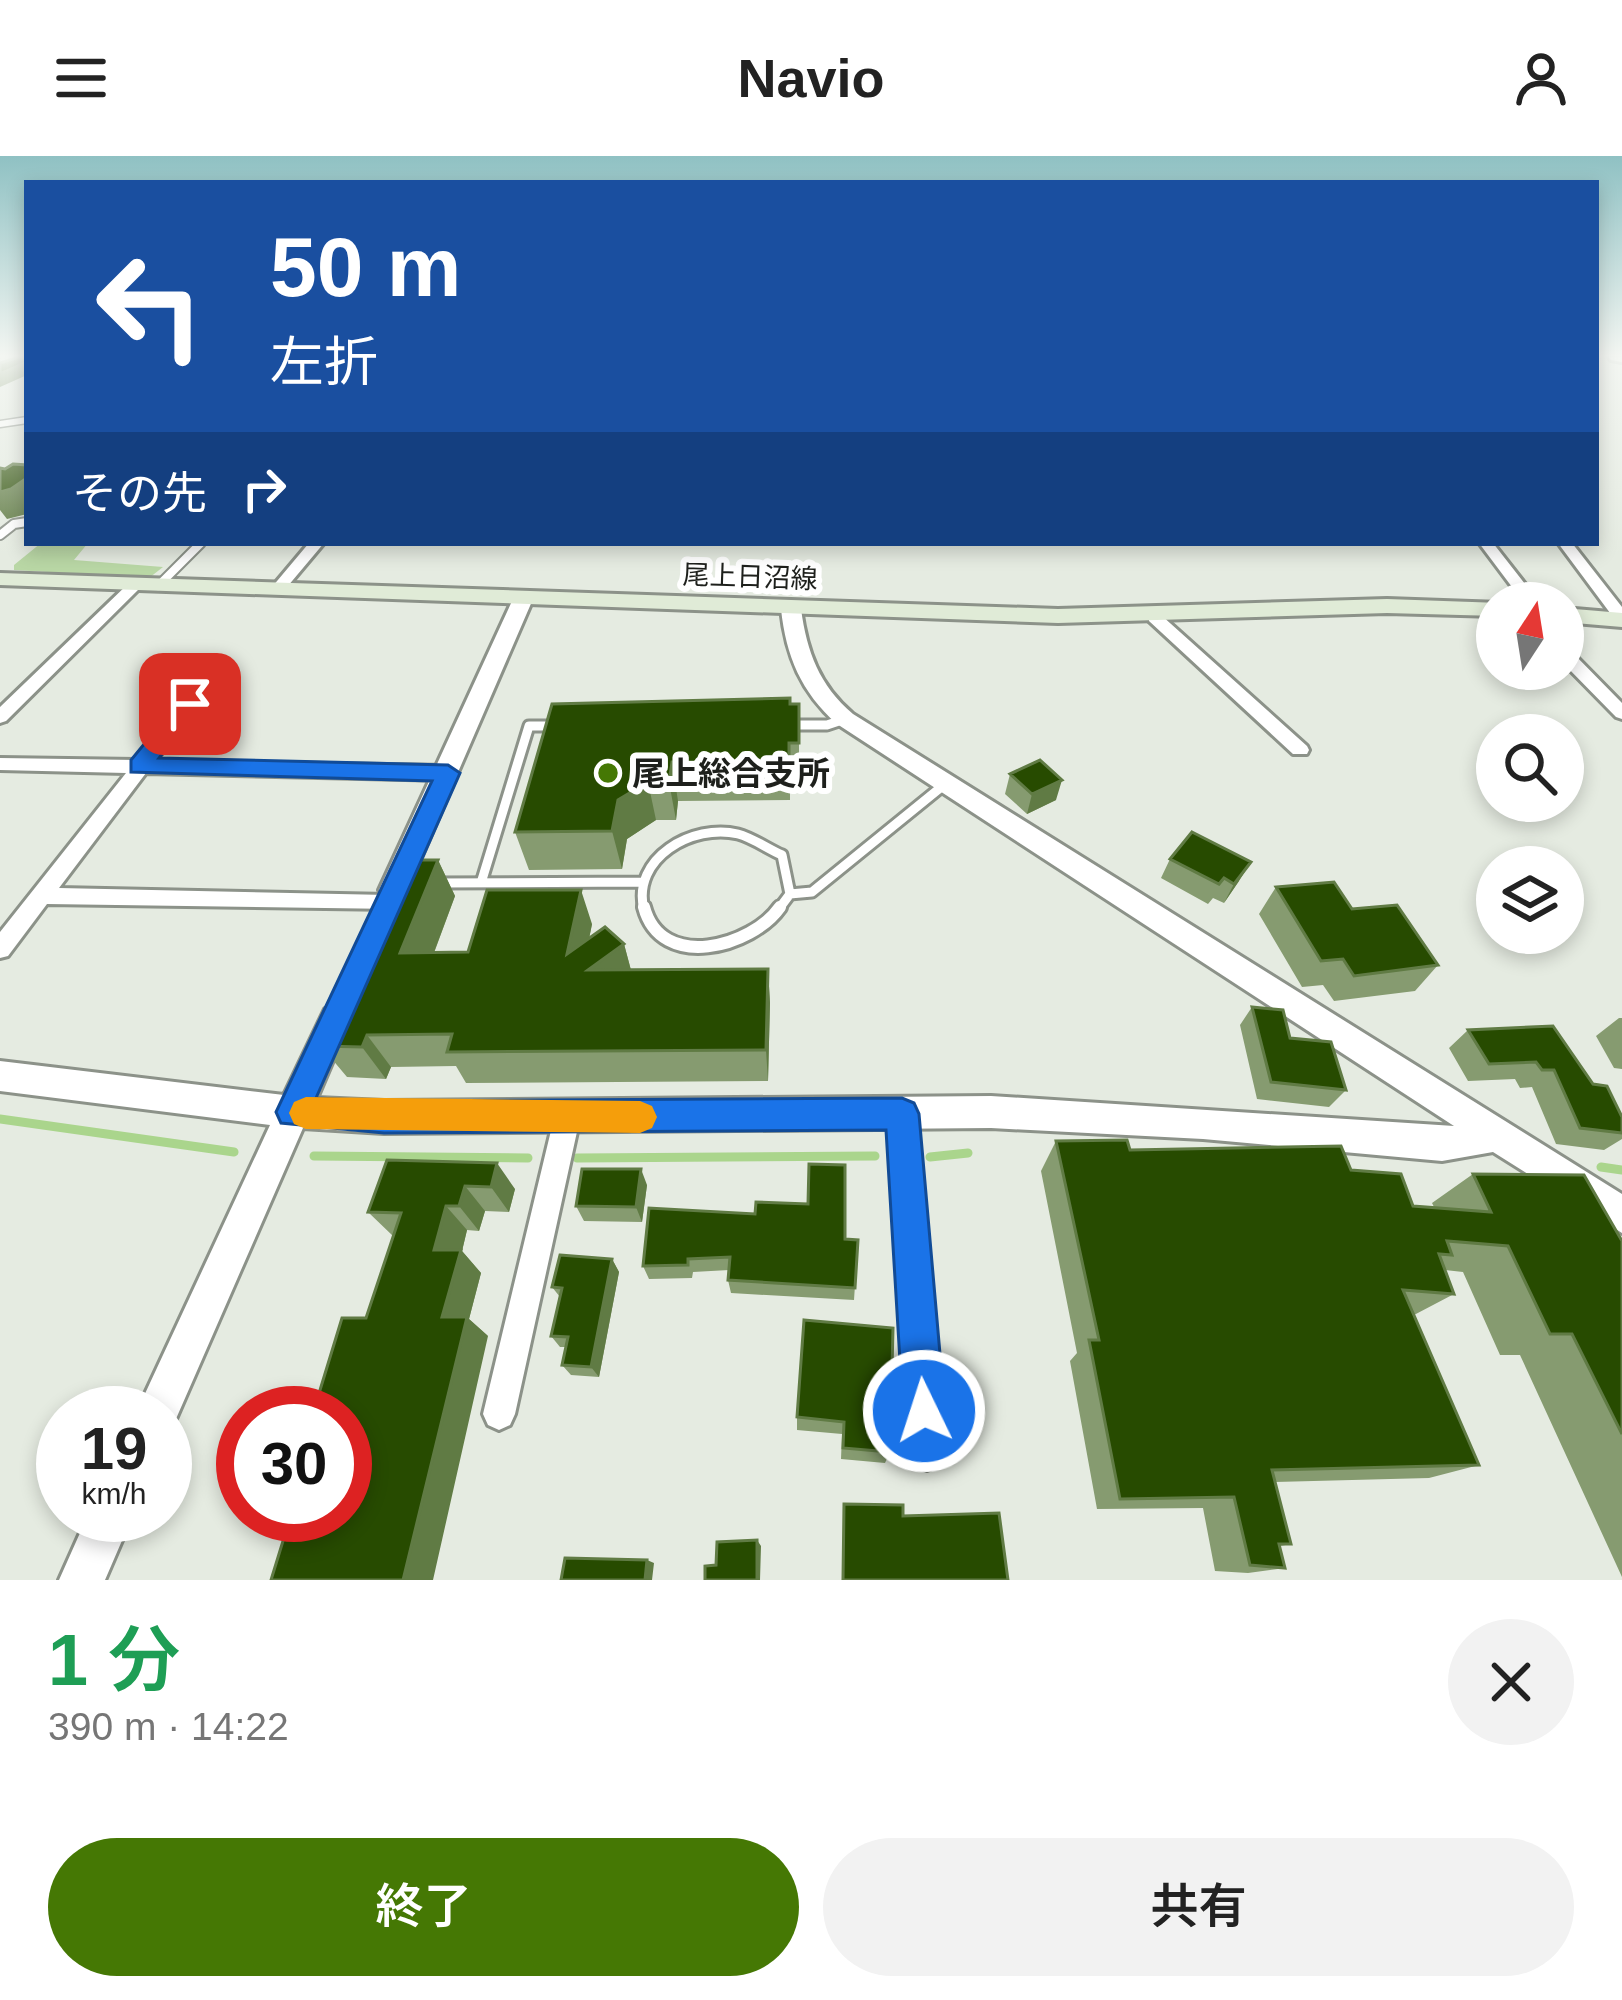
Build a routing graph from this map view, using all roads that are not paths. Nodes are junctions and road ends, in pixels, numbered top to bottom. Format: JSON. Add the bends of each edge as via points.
{"nodes":[{"id":1,"x":197,"y":546,"type":"edge"},
{"id":2,"x":314,"y":546,"type":"edge"},
{"id":3,"x":1488,"y":546,"type":"edge"},
{"id":4,"x":1567,"y":546,"type":"edge"},
{"id":5,"x":0,"y":579,"type":"edge"},
{"id":6,"x":1516,"y":582,"type":"edge"},
{"id":7,"x":147,"y":585,"type":"junction"},
{"id":8,"x":277,"y":590,"type":"junction"},
{"id":9,"x":523,"y":599,"type":"junction"},
{"id":10,"x":1476,"y":608,"type":"edge"},
{"id":11,"x":790,"y":609,"type":"junction"},
{"id":12,"x":1584,"y":616,"type":"edge"},
{"id":13,"x":1155,"y":618,"type":"junction"},
{"id":14,"x":1622,"y":619,"type":"edge"},
{"id":15,"x":1584,"y":674,"type":"edge"},
{"id":16,"x":190,"y":704,"type":"dead end"},
{"id":17,"x":1622,"y":713,"type":"edge"},
{"id":18,"x":0,"y":717,"type":"edge"},
{"id":19,"x":845,"y":719,"type":"junction"},
{"id":20,"x":781,"y":725,"type":"edge"},
{"id":21,"x":575,"y":726,"type":"edge"},
{"id":22,"x":1300,"y":749,"type":"dead end"},
{"id":23,"x":0,"y":764,"type":"edge"},
{"id":24,"x":139,"y":766,"type":"junction"},
{"id":25,"x":448,"y":773,"type":"junction"},
{"id":26,"x":945,"y":784,"type":"junction"},
{"id":27,"x":643,"y":882,"type":"junction"},
{"id":28,"x":481,"y":883,"type":"junction"},
{"id":29,"x":790,"y":895,"type":"junction"},
{"id":30,"x":42,"y":896,"type":"junction"},
{"id":31,"x":387,"y":903,"type":"junction"},
{"id":32,"x":0,"y":949,"type":"edge"},
{"id":33,"x":350,"y":987,"type":"edge"},
{"id":34,"x":0,"y":1076,"type":"edge"},
{"id":35,"x":293,"y":1112,"type":"junction"},
{"id":36,"x":902,"y":1114,"type":"junction"},
{"id":37,"x":567,"y":1118,"type":"junction"},
{"id":38,"x":1496,"y":1135,"type":"junction"},
{"id":39,"x":1622,"y":1215,"type":"edge"},
{"id":40,"x":169,"y":1386,"type":"edge"},
{"id":41,"x":499,"y":1414,"type":"dead end"},
{"id":42,"x":927,"y":1453,"type":"dead end"},
{"id":43,"x":99,"y":1542,"type":"edge"},
{"id":44,"x":82,"y":1580,"type":"edge"}],
"edges":[{"from":1,"to":7,"type":"lane"},
{"from":2,"to":8,"type":"street"},
{"from":3,"to":6,"type":"street"},
{"from":4,"to":14,"type":"street"},
{"from":5,"to":7,"type":"main road","name":"尾上日沼線"},
{"from":7,"to":8,"type":"main road","name":"尾上日沼線"},
{"from":7,"to":18,"type":"street"},
{"from":8,"to":9,"type":"main road","name":"尾上日沼線"},
{"from":9,"to":11,"type":"main road","name":"尾上日沼線"},
{"from":9,"to":25,"type":"street"},
{"from":10,"to":13,"type":"main road","name":"尾上日沼線","via":[[1404,604]]},
{"from":11,"to":13,"type":"main road","name":"尾上日沼線"},
{"from":11,"to":19,"type":"street","via":[[812,687]]},
{"from":12,"to":14,"type":"main road"},
{"from":13,"to":22,"type":"street"},
{"from":15,"to":17,"type":"street"},
{"from":16,"to":24,"type":"street"},
{"from":19,"to":20,"type":"lane"},
{"from":19,"to":26,"type":"street"},
{"from":21,"to":28,"type":"lane","via":[[529,726]]},
{"from":23,"to":24,"type":"street"},
{"from":24,"to":25,"type":"street"},
{"from":24,"to":30,"type":"street"},
{"from":25,"to":31,"type":"street"},
{"from":26,"to":29,"type":"lane","via":[[812,892]]},
{"from":26,"to":38,"type":"street"},
{"from":27,"to":28,"type":"lane"},
{"from":27,"to":29,"type":"lane","via":[[681,838],[738,834],[782,855]]},
{"from":27,"to":29,"type":"lane","via":[[643,907],[659,933],[675,944],[713,948],[765,931]]},
{"from":28,"to":31,"type":"lane"},
{"from":30,"to":31,"type":"street"},
{"from":30,"to":32,"type":"street"},
{"from":33,"to":35,"type":"street"},
{"from":34,"to":35,"type":"street"},
{"from":35,"to":37,"type":"street"},
{"from":35,"to":40,"type":"street"},
{"from":36,"to":37,"type":"street"},
{"from":36,"to":38,"type":"street","via":[[1107,1117],[1442,1145]]},
{"from":36,"to":42,"type":"street"},
{"from":37,"to":41,"type":"street"},
{"from":38,"to":39,"type":"street"},
{"from":43,"to":44,"type":"street"}]}
